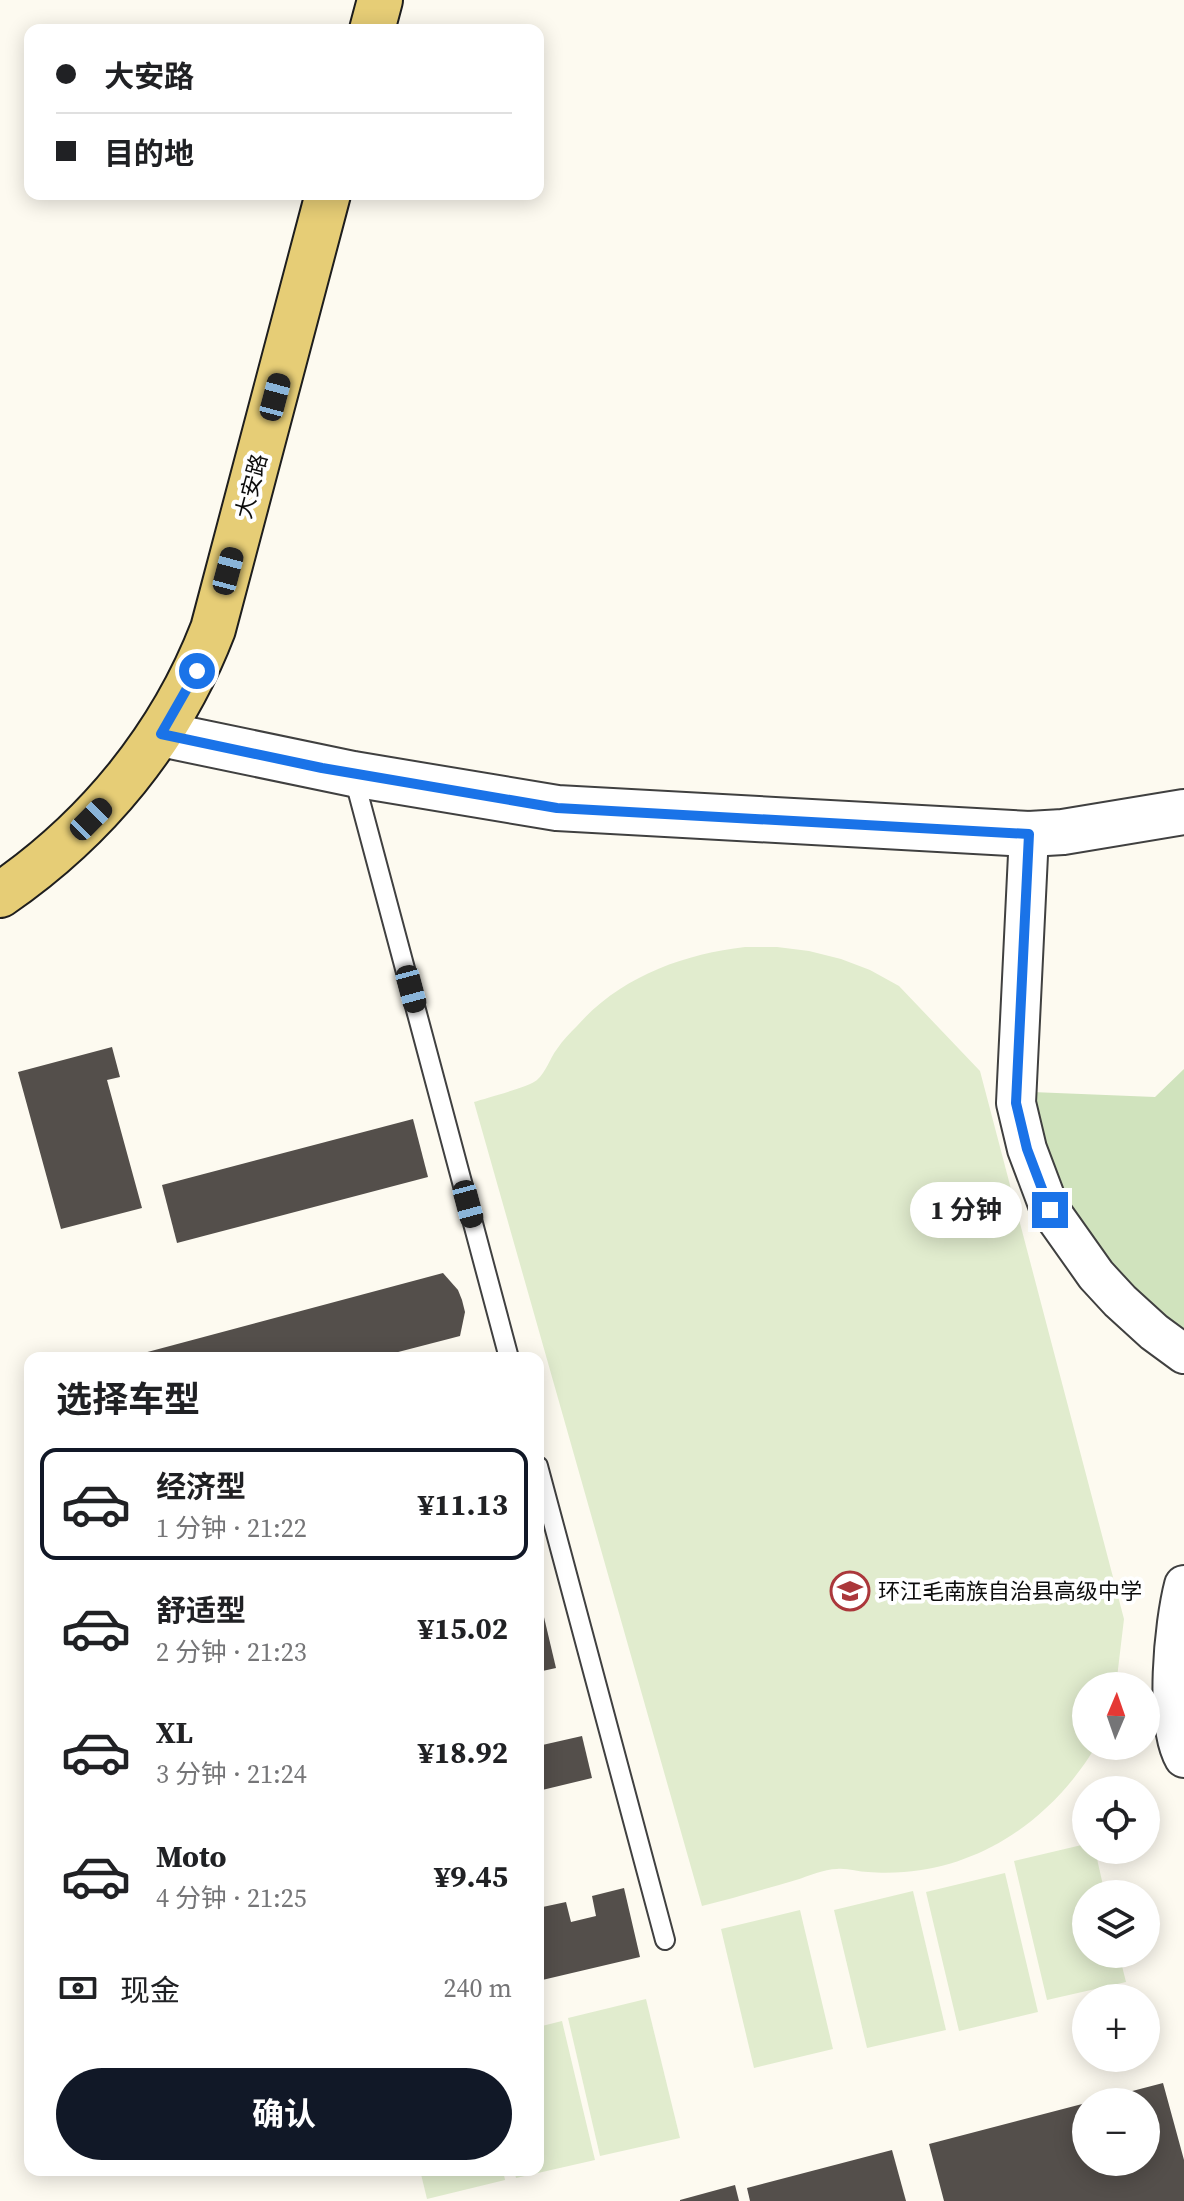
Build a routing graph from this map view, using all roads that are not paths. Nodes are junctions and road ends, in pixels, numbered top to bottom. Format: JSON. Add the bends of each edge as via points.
{"nodes":[{"id":1,"x":380,"y":0,"type":"edge"},
{"id":2,"x":374,"y":24,"type":"edge"},
{"id":3,"x":326,"y":200,"type":"edge"},
{"id":4,"x":161,"y":734,"type":"junction"},
{"id":5,"x":353,"y":774,"type":"junction"},
{"id":6,"x":1184,"y":812,"type":"edge"},
{"id":7,"x":1029,"y":834,"type":"junction"},
{"id":8,"x":0,"y":895,"type":"edge"},
{"id":9,"x":507,"y":1352,"type":"edge"},
{"id":10,"x":1184,"y":1354,"type":"edge"},
{"id":11,"x":544,"y":1488,"type":"edge"},
{"id":12,"x":1184,"y":1585,"type":"edge"},
{"id":13,"x":1184,"y":1758,"type":"edge"},
{"id":14,"x":665,"y":1940,"type":"dead end"}],
"edges":[{"from":1,"to":2,"type":"main road"},
{"from":3,"to":4,"type":"main road","name":"大安路","via":[[213,629],[197,671]]},
{"from":4,"to":5,"type":"street"},
{"from":4,"to":8,"type":"main road","name":"大安路","via":[[71,838]]},
{"from":5,"to":7,"type":"street","via":[[557,808]]},
{"from":5,"to":9,"type":"lane"},
{"from":6,"to":7,"type":"street"},
{"from":7,"to":10,"type":"street","via":[[1016,1103],[1027,1149],[1050,1210],[1096,1275]]},
{"from":11,"to":14,"type":"lane"},
{"from":12,"to":13,"type":"street","via":[[1176,1614],[1173,1691]]}]}
